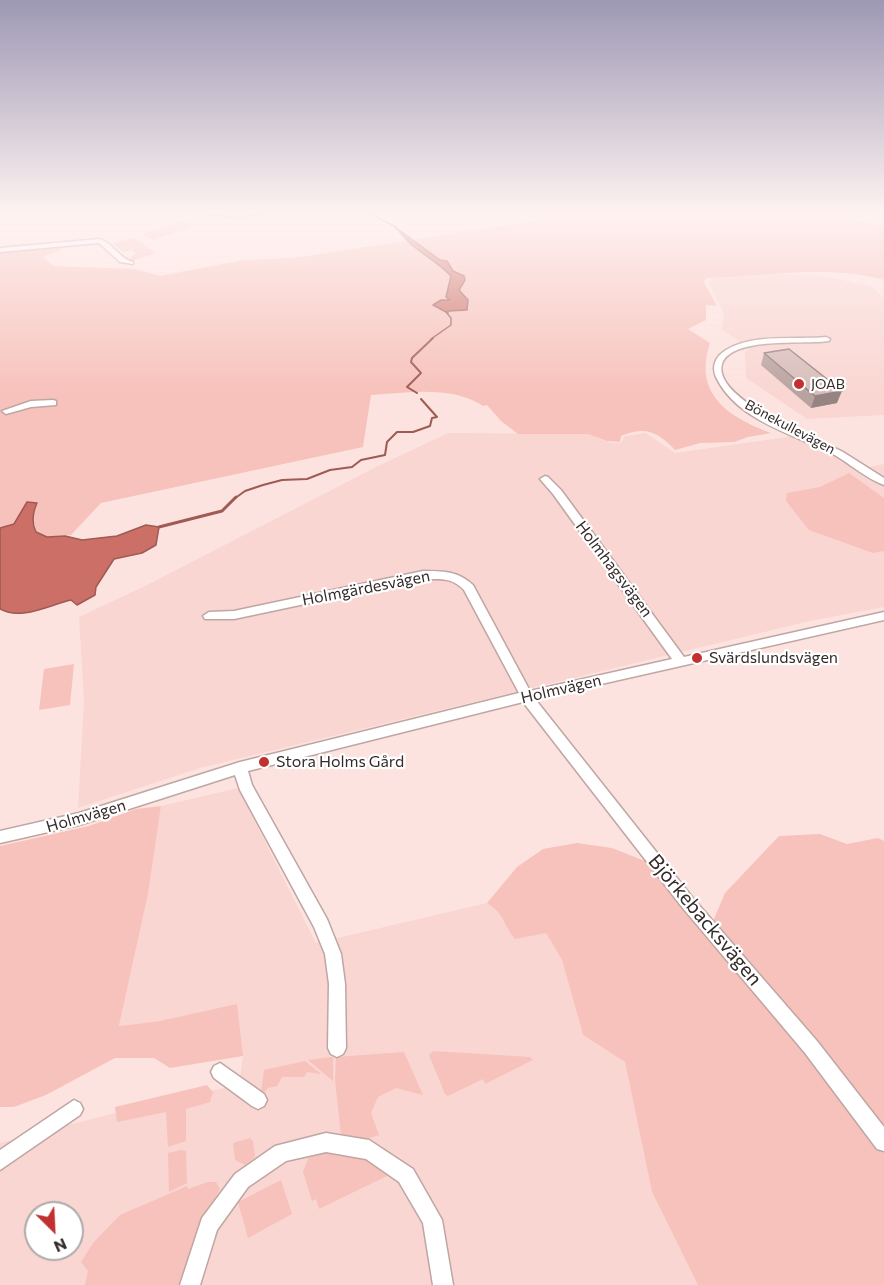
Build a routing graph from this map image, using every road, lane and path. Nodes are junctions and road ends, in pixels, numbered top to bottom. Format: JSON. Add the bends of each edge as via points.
{"nodes":[{"id":1,"x":826,"y":339,"type":"dead end"},
{"id":2,"x":52,"y":403,"type":"dead end"},
{"id":3,"x":2,"y":414,"type":"edge"},
{"id":4,"x":545,"y":479,"type":"dead end"},
{"id":5,"x":884,"y":482,"type":"edge"},
{"id":6,"x":209,"y":616,"type":"dead end"},
{"id":7,"x":884,"y":616,"type":"edge"},
{"id":8,"x":681,"y":662,"type":"junction"},
{"id":9,"x":528,"y":696,"type":"junction"},
{"id":10,"x":240,"y":768,"type":"junction"},
{"id":11,"x":0,"y":837,"type":"edge"},
{"id":12,"x":338,"y":1048,"type":"dead end"},
{"id":13,"x":220,"y":1072,"type":"dead end"},
{"id":14,"x":258,"y":1100,"type":"dead end"},
{"id":15,"x":74,"y":1109,"type":"dead end"},
{"id":16,"x":884,"y":1142,"type":"edge"},
{"id":17,"x":0,"y":1161,"type":"edge"},
{"id":18,"x":190,"y":1285,"type":"edge"},
{"id":19,"x":443,"y":1285,"type":"edge"}],
"edges":[{"from":1,"to":5,"type":"street","name":"Bönekullevägen","via":[[735,348],[719,361],[719,375],[734,396],[751,409],[843,456]]},
{"from":2,"to":3,"type":"street","via":[[31,404]]},
{"from":4,"to":8,"type":"street","name":"Holmhagsvägen"},
{"from":6,"to":9,"type":"street","name":"Holmgärdesvägen","via":[[234,615],[412,577],[448,575],[461,580],[472,592]]},
{"from":7,"to":8,"type":"street","name":"Holmvägen"},
{"from":8,"to":9,"type":"street","name":"Holmvägen"},
{"from":9,"to":10,"type":"street","name":"Holmvägen"},
{"from":9,"to":16,"type":"street","name":"Björkebacksvägen","via":[[687,902],[796,1030]]},
{"from":10,"to":11,"type":"street","name":"Holmvägen","via":[[79,819]]},
{"from":10,"to":12,"type":"street","via":[[245,786],[321,924],[333,954]]},
{"from":13,"to":14,"type":"street"},
{"from":15,"to":17,"type":"street"},
{"from":18,"to":19,"type":"street","via":[[208,1225],[233,1188],[277,1153],[323,1141],[355,1144],[402,1171],[433,1222]]}]}
